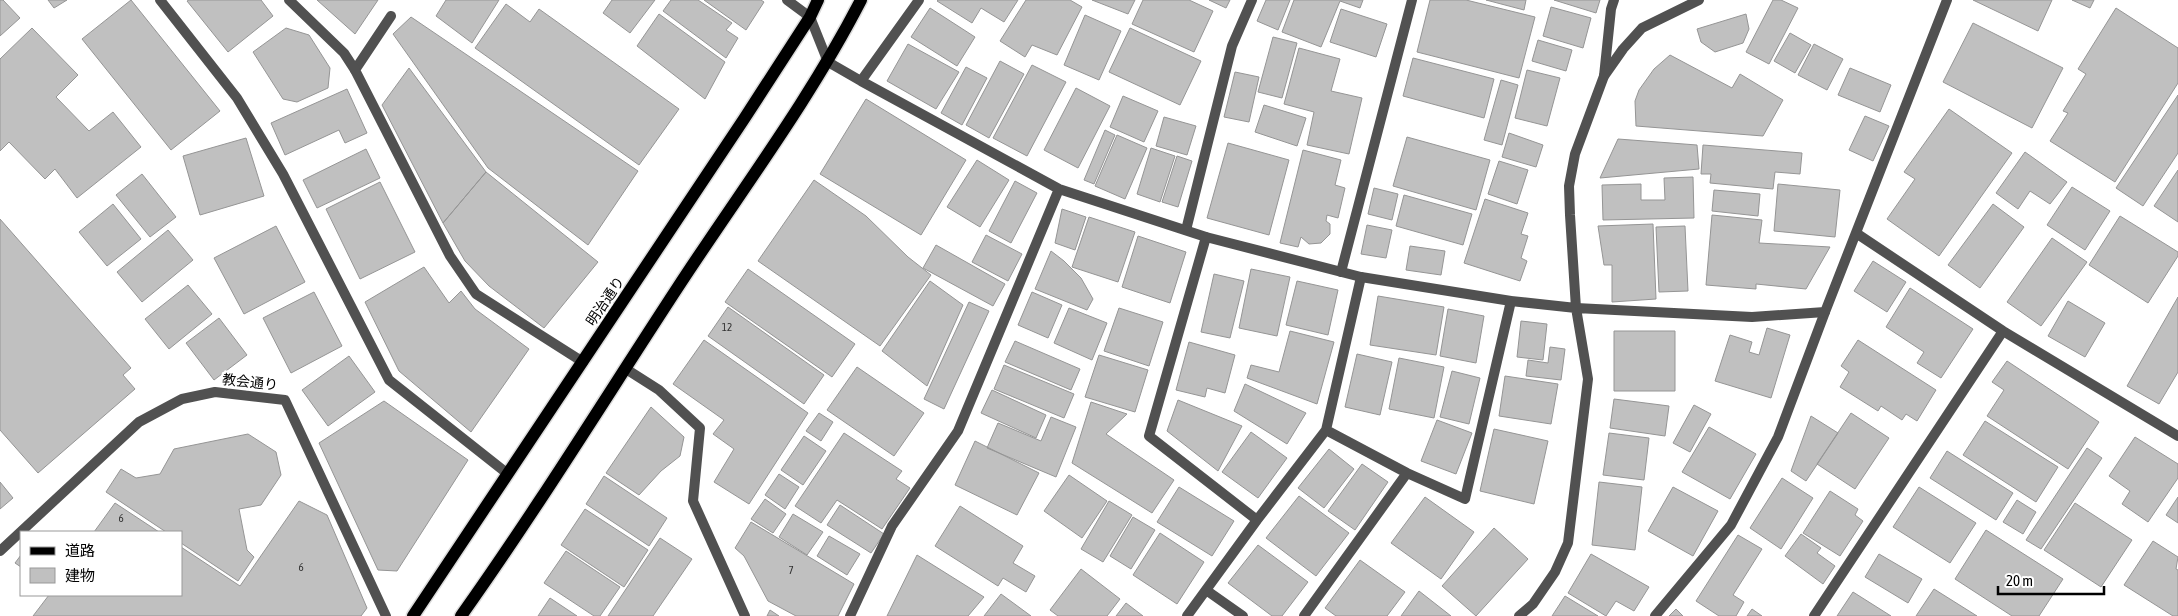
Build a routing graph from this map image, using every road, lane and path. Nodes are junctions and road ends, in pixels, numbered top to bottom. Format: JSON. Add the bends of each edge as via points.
{"nodes":[{"id":1,"x":160,"y":0,"type":"edge"},
{"id":2,"x":288,"y":0,"type":"edge"},
{"id":3,"x":787,"y":0,"type":"edge"},
{"id":4,"x":818,"y":0,"type":"edge"},
{"id":5,"x":861,"y":0,"type":"edge"},
{"id":6,"x":919,"y":0,"type":"edge"},
{"id":7,"x":1252,"y":0,"type":"edge"},
{"id":8,"x":1412,"y":0,"type":"edge"},
{"id":9,"x":1614,"y":0,"type":"edge"},
{"id":10,"x":1699,"y":0,"type":"edge"},
{"id":11,"x":1947,"y":0,"type":"edge"},
{"id":12,"x":391,"y":16,"type":"dead end"},
{"id":13,"x":810,"y":17,"type":"junction"},
{"id":14,"x":828,"y":62,"type":"junction"},
{"id":15,"x":355,"y":70,"type":"junction"},
{"id":16,"x":1604,"y":76,"type":"junction"},
{"id":17,"x":861,"y":81,"type":"junction"},
{"id":18,"x":1059,"y":189,"type":"junction"},
{"id":19,"x":1186,"y":230,"type":"junction"},
{"id":20,"x":1856,"y":233,"type":"junction"},
{"id":21,"x":1206,"y":237,"type":"junction"},
{"id":22,"x":1341,"y":272,"type":"junction"},
{"id":23,"x":1361,"y":277,"type":"junction"},
{"id":24,"x":1511,"y":301,"type":"junction"},
{"id":25,"x":1576,"y":308,"type":"junction"},
{"id":26,"x":1825,"y":312,"type":"junction"},
{"id":27,"x":2003,"y":330,"type":"junction"},
{"id":28,"x":583,"y":362,"type":"junction"},
{"id":29,"x":626,"y":369,"type":"junction"},
{"id":30,"x":1326,"y":430,"type":"junction"},
{"id":31,"x":2178,"y":436,"type":"edge"},
{"id":32,"x":1407,"y":473,"type":"junction"},
{"id":33,"x":508,"y":474,"type":"junction"},
{"id":34,"x":1257,"y":520,"type":"junction"},
{"id":35,"x":22,"y":531,"type":"edge"},
{"id":36,"x":20,"y":532,"type":"edge"},
{"id":37,"x":0,"y":551,"type":"edge"},
{"id":38,"x":1206,"y":590,"type":"junction"},
{"id":39,"x":386,"y":616,"type":"edge"},
{"id":40,"x":413,"y":616,"type":"edge"},
{"id":41,"x":461,"y":616,"type":"edge"},
{"id":42,"x":745,"y":616,"type":"edge"},
{"id":43,"x":850,"y":616,"type":"edge"},
{"id":44,"x":1187,"y":616,"type":"edge"},
{"id":45,"x":1244,"y":616,"type":"edge"},
{"id":46,"x":1304,"y":616,"type":"edge"},
{"id":47,"x":1519,"y":616,"type":"edge"},
{"id":48,"x":1655,"y":616,"type":"edge"},
{"id":49,"x":1814,"y":616,"type":"edge"}],
"edges":[{"from":1,"to":33,"type":"street","via":[[237,98],[283,174],[389,380]]},
{"from":2,"to":15,"type":"street","via":[[344,53]]},
{"from":3,"to":13,"type":"street"},
{"from":4,"to":13,"type":"main road","name":"明治通り"},
{"from":5,"to":14,"type":"main road"},
{"from":6,"to":17,"type":"street"},
{"from":7,"to":19,"type":"street","via":[[1232,46]]},
{"from":8,"to":22,"type":"street"},
{"from":9,"to":16,"type":"street"},
{"from":10,"to":16,"type":"street","via":[[1642,28]]},
{"from":11,"to":20,"type":"street"},
{"from":12,"to":15,"type":"street"},
{"from":13,"to":14,"type":"street"},
{"from":13,"to":28,"type":"main road","name":"明治通り"},
{"from":14,"to":17,"type":"street"},
{"from":14,"to":29,"type":"main road"},
{"from":15,"to":28,"type":"street","via":[[450,256],[476,294]]},
{"from":16,"to":25,"type":"street","via":[[1576,154],[1569,186]]},
{"from":17,"to":18,"type":"street"},
{"from":18,"to":19,"type":"street"},
{"from":18,"to":43,"type":"street","via":[[958,431],[892,526]]},
{"from":19,"to":21,"type":"street"},
{"from":20,"to":26,"type":"street"},
{"from":20,"to":27,"type":"street"},
{"from":21,"to":22,"type":"street"},
{"from":21,"to":34,"type":"street","via":[[1148,436]]},
{"from":22,"to":23,"type":"street"},
{"from":23,"to":24,"type":"street"},
{"from":23,"to":30,"type":"street"},
{"from":24,"to":25,"type":"street"},
{"from":24,"to":32,"type":"street","via":[[1465,500]]},
{"from":25,"to":26,"type":"street","via":[[1752,317]]},
{"from":25,"to":47,"type":"street","via":[[1588,379],[1568,544],[1555,572],[1533,604]]},
{"from":26,"to":48,"type":"street","via":[[1778,437],[1731,525]]},
{"from":27,"to":31,"type":"street"},
{"from":27,"to":49,"type":"street"},
{"from":28,"to":33,"type":"main road","name":"明治通り"},
{"from":29,"to":41,"type":"main road"},
{"from":29,"to":42,"type":"street","via":[[659,390],[700,428],[693,501]]},
{"from":30,"to":32,"type":"street"},
{"from":30,"to":34,"type":"street"},
{"from":32,"to":46,"type":"street"},
{"from":33,"to":40,"type":"main road","name":"明治通り"},
{"from":34,"to":38,"type":"street"},
{"from":35,"to":39,"type":"street","name":"教会通り","via":[[139,422],[182,399],[215,392],[285,400]]},
{"from":36,"to":37,"type":"street","name":"教会通り"},
{"from":38,"to":44,"type":"street"},
{"from":38,"to":45,"type":"street"}]}
